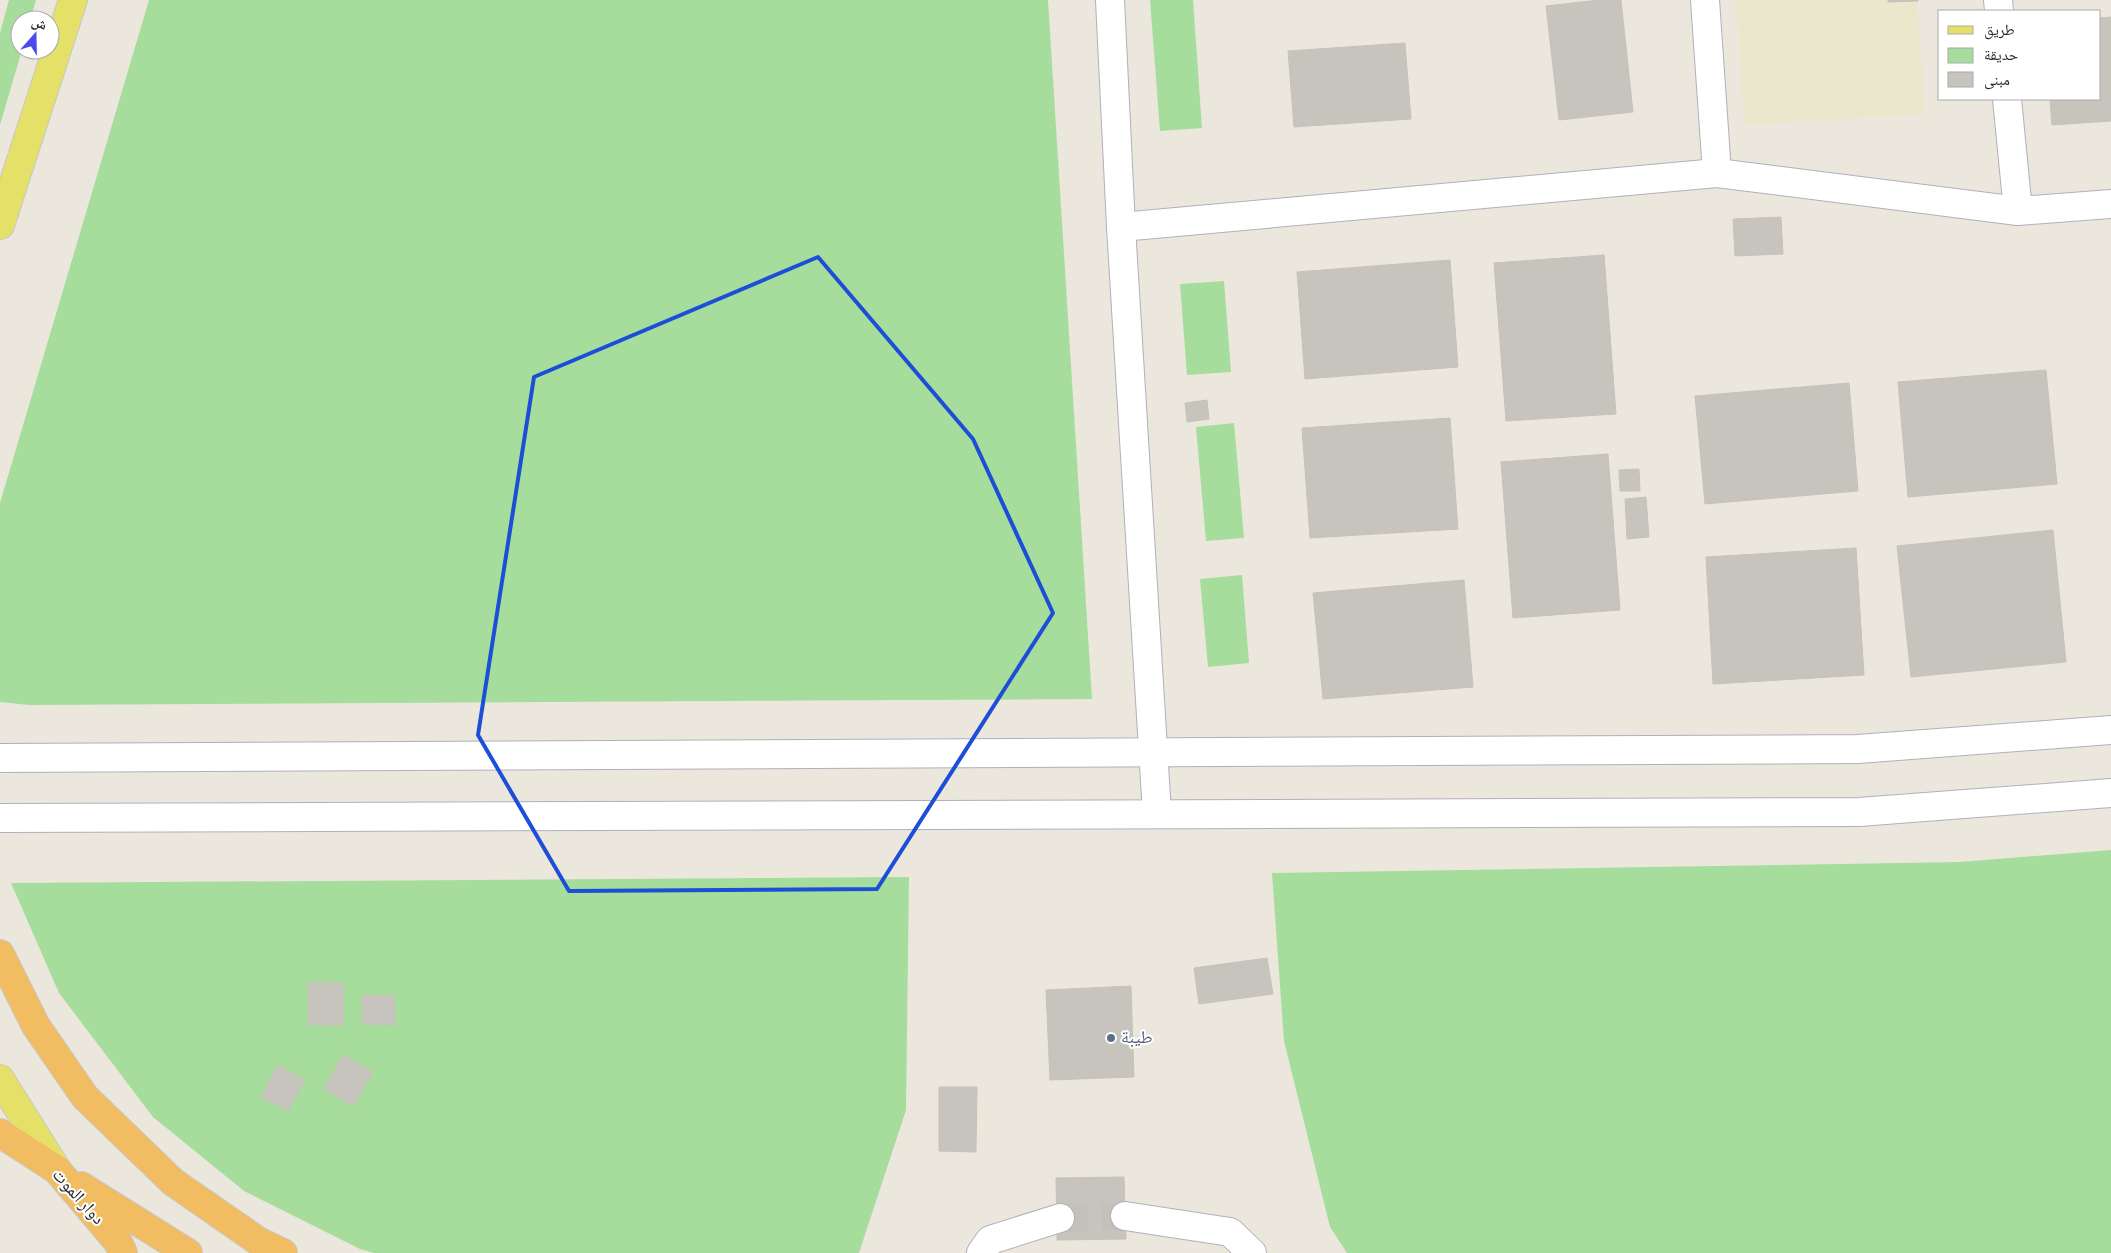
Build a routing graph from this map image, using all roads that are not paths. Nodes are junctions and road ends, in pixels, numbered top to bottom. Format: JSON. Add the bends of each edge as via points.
{"nodes":[{"id":1,"x":72,"y":0,"type":"edge"},
{"id":2,"x":1110,"y":0,"type":"edge"},
{"id":3,"x":1704,"y":0,"type":"edge"},
{"id":4,"x":2008,"y":100,"type":"edge"},
{"id":5,"x":1717,"y":173,"type":"junction"},
{"id":6,"x":6,"y":183,"type":"edge"},
{"id":7,"x":2111,"y":204,"type":"edge"},
{"id":8,"x":2018,"y":211,"type":"junction"},
{"id":9,"x":0,"y":225,"type":"edge"},
{"id":10,"x":1121,"y":227,"type":"junction"},
{"id":11,"x":2111,"y":730,"type":"edge"},
{"id":12,"x":1153,"y":752,"type":"junction"},
{"id":13,"x":0,"y":758,"type":"edge"},
{"id":14,"x":2111,"y":793,"type":"edge"},
{"id":15,"x":1157,"y":814,"type":"junction"},
{"id":16,"x":0,"y":818,"type":"edge"},
{"id":17,"x":0,"y":954,"type":"edge"},
{"id":18,"x":0,"y":1080,"type":"edge"},
{"id":19,"x":0,"y":1134,"type":"edge"},
{"id":20,"x":57,"y":1170,"type":"junction"},
{"id":21,"x":1125,"y":1216,"type":"tunnel mouth"},
{"id":22,"x":1060,"y":1218,"type":"tunnel mouth"},
{"id":23,"x":123,"y":1253,"type":"edge"},
{"id":24,"x":188,"y":1253,"type":"edge"},
{"id":25,"x":283,"y":1253,"type":"edge"},
{"id":26,"x":981,"y":1253,"type":"edge"},
{"id":27,"x":1252,"y":1253,"type":"edge"}],
"edges":[{"from":1,"to":6,"type":"main road"},
{"from":2,"to":10,"type":"street"},
{"from":3,"to":5,"type":"street"},
{"from":4,"to":8,"type":"street"},
{"from":5,"to":8,"type":"street"},
{"from":5,"to":10,"type":"street"},
{"from":6,"to":9,"type":"main road"},
{"from":7,"to":8,"type":"street"},
{"from":10,"to":12,"type":"street"},
{"from":11,"to":12,"type":"street","via":[[1858,749]]},
{"from":12,"to":13,"type":"street"},
{"from":12,"to":15,"type":"street"},
{"from":14,"to":15,"type":"street","via":[[1860,812]]},
{"from":15,"to":16,"type":"street"},
{"from":17,"to":25,"type":"highway","via":[[36,1026],[85,1097],[174,1182],[258,1241]]},
{"from":18,"to":20,"type":"main road"},
{"from":19,"to":20,"type":"highway","name":"دوار الموت"},
{"from":20,"to":23,"type":"highway","name":"دوار الموت","via":[[118,1242]]},
{"from":20,"to":24,"type":"highway"},
{"from":21,"to":27,"type":"street","via":[[1230,1232]]},
{"from":22,"to":26,"type":"street","via":[[990,1240]]}]}
